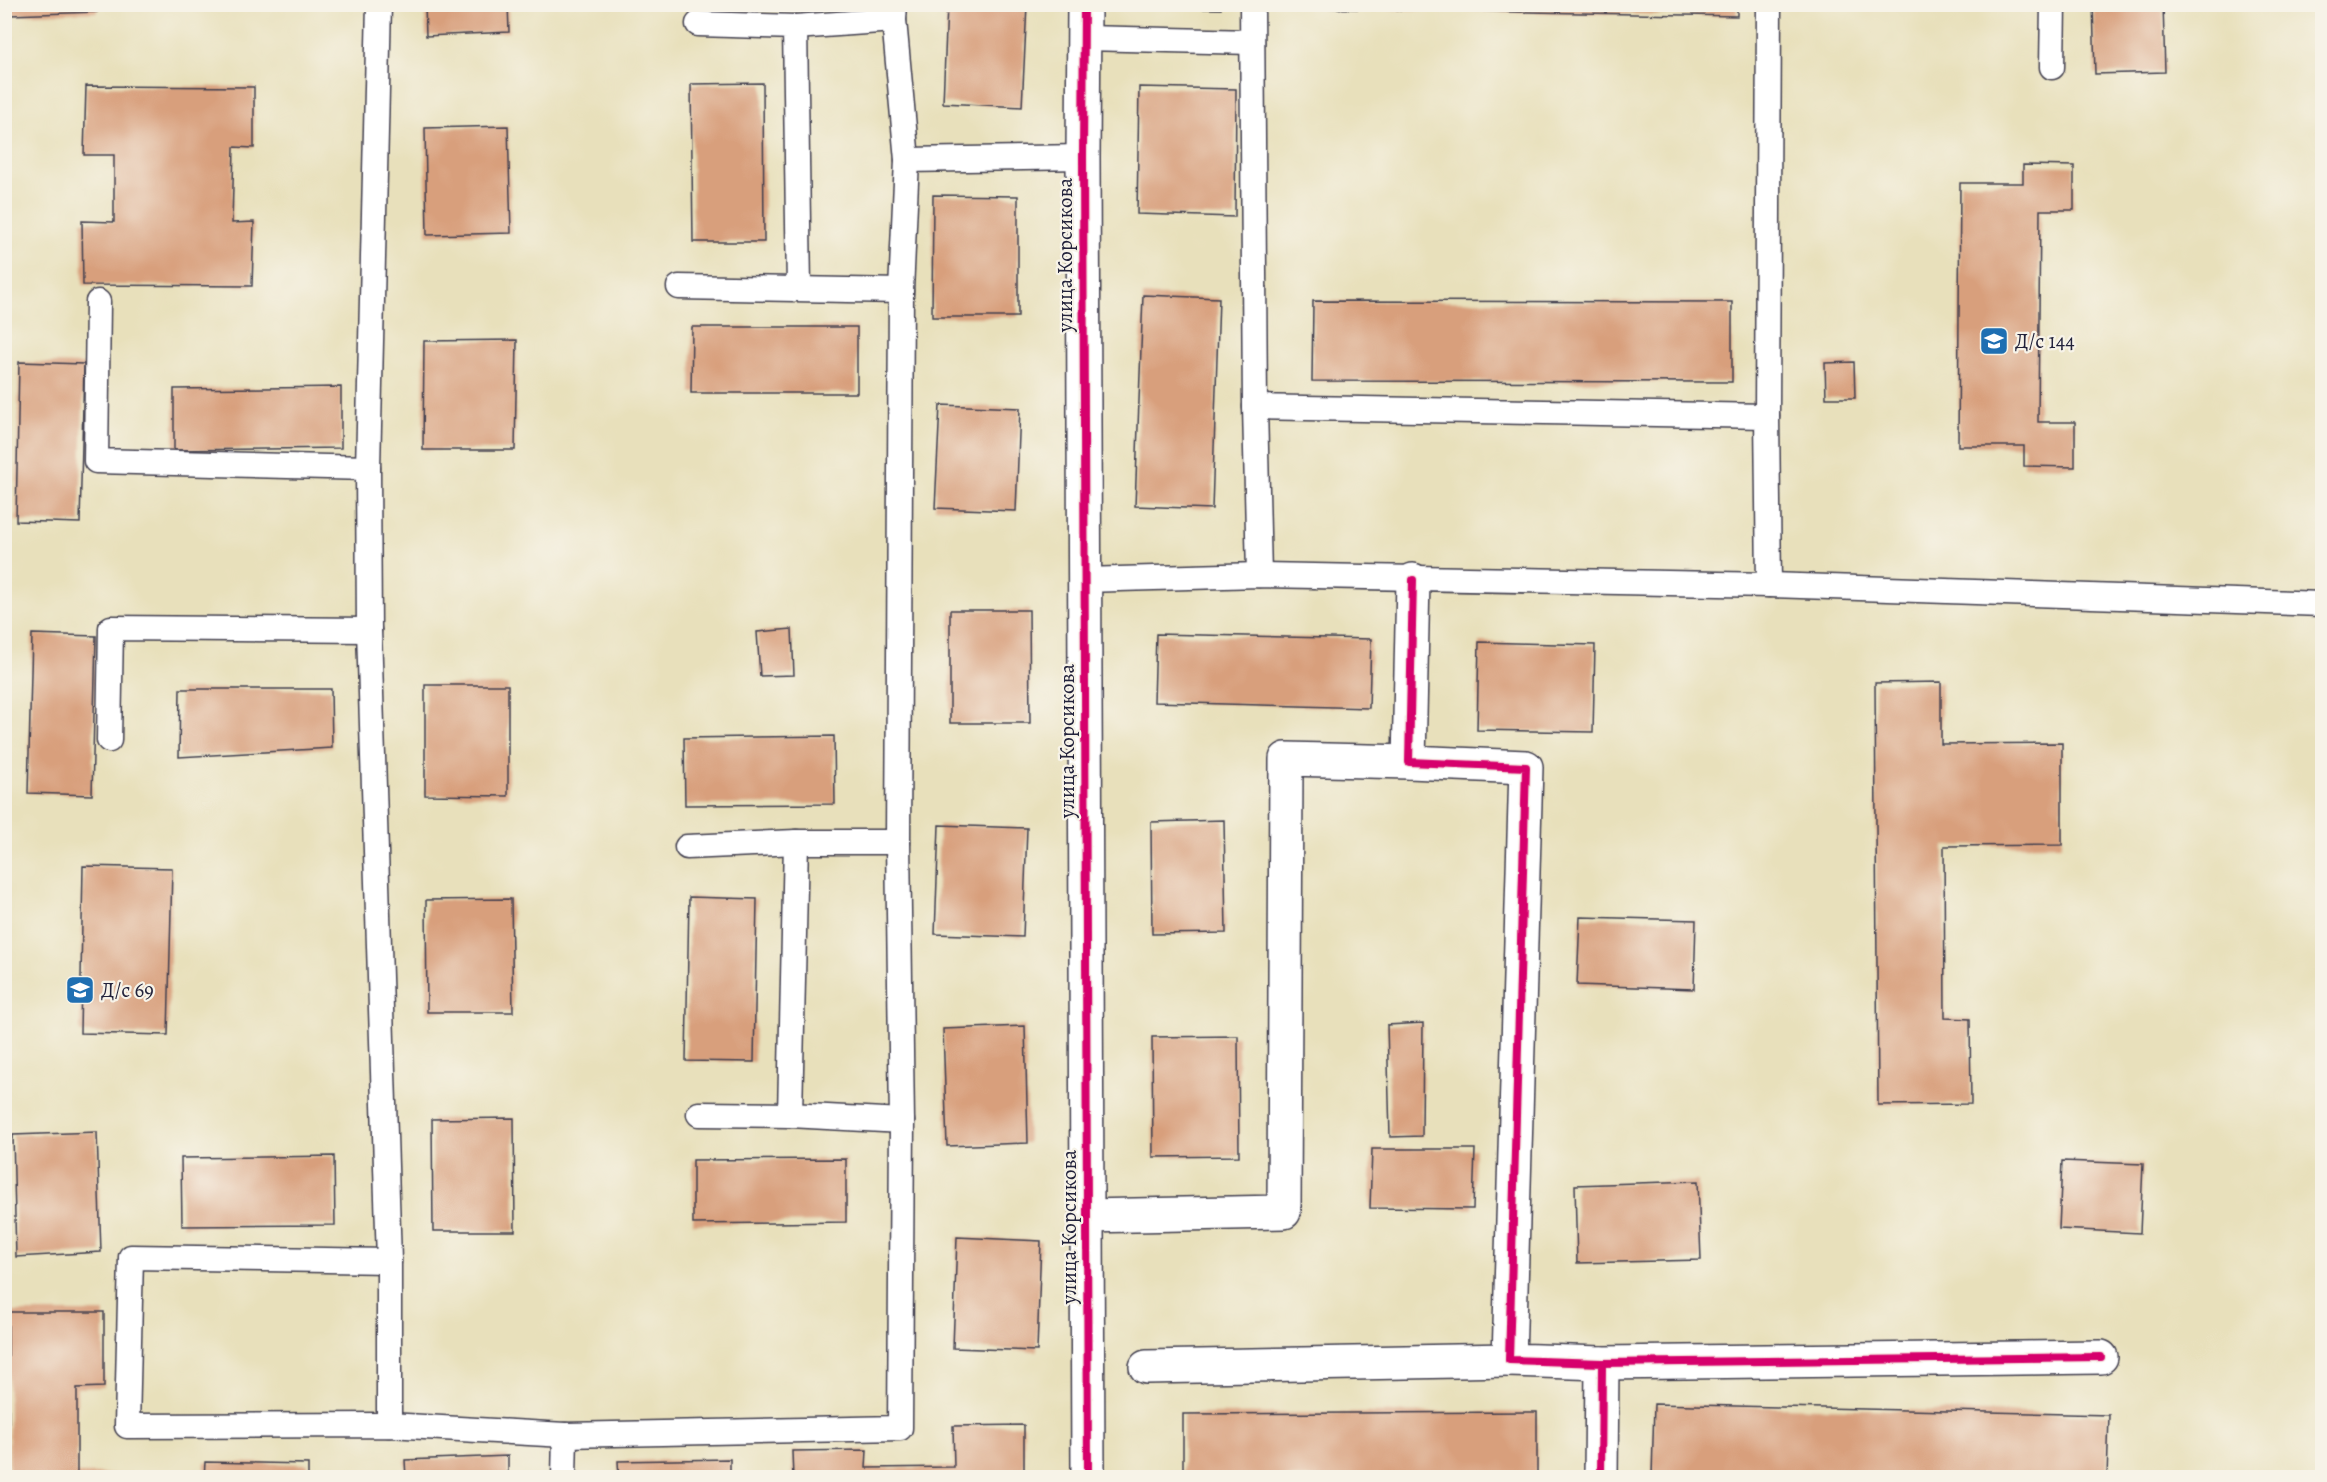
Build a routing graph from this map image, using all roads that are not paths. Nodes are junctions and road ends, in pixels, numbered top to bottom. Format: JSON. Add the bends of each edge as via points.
{"nodes":[{"id":1,"x":379,"y":4,"type":"edge"},
{"id":2,"x":1084,"y":4,"type":"edge"},
{"id":3,"x":1252,"y":4,"type":"edge"},
{"id":4,"x":1769,"y":4,"type":"edge"},
{"id":5,"x":2053,"y":4,"type":"edge"},
{"id":6,"x":895,"y":12,"type":"edge"},
{"id":7,"x":698,"y":24,"type":"dead end"},
{"id":8,"x":795,"y":27,"type":"junction"},
{"id":9,"x":1084,"y":38,"type":"junction"},
{"id":10,"x":1252,"y":42,"type":"junction"},
{"id":11,"x":2052,"y":67,"type":"dead end"},
{"id":12,"x":1083,"y":157,"type":"junction"},
{"id":13,"x":907,"y":160,"type":"junction"},
{"id":14,"x":680,"y":287,"type":"dead end"},
{"id":15,"x":799,"y":288,"type":"junction"},
{"id":16,"x":901,"y":291,"type":"junction"},
{"id":17,"x":98,"y":302,"type":"dead end"},
{"id":18,"x":1255,"y":407,"type":"junction"},
{"id":19,"x":1767,"y":416,"type":"junction"},
{"id":20,"x":368,"y":468,"type":"junction"},
{"id":21,"x":1259,"y":575,"type":"junction"},
{"id":22,"x":1084,"y":580,"type":"junction"},
{"id":23,"x":1413,"y":580,"type":"junction"},
{"id":24,"x":1769,"y":585,"type":"junction"},
{"id":25,"x":2322,"y":604,"type":"edge"},
{"id":26,"x":369,"y":630,"type":"junction"},
{"id":27,"x":109,"y":740,"type":"dead end"},
{"id":28,"x":1409,"y":762,"type":"junction"},
{"id":29,"x":898,"y":842,"type":"junction"},
{"id":30,"x":796,"y":843,"type":"junction"},
{"id":31,"x":687,"y":847,"type":"dead end"},
{"id":32,"x":699,"y":1114,"type":"dead end"},
{"id":33,"x":790,"y":1115,"type":"junction"},
{"id":34,"x":902,"y":1121,"type":"junction"},
{"id":35,"x":1087,"y":1216,"type":"junction"},
{"id":36,"x":388,"y":1261,"type":"junction"},
{"id":37,"x":2101,"y":1357,"type":"dead end"},
{"id":38,"x":1509,"y":1360,"type":"junction"},
{"id":39,"x":1602,"y":1362,"type":"junction"},
{"id":40,"x":1146,"y":1367,"type":"dead end"},
{"id":41,"x":389,"y":1425,"type":"junction"},
{"id":42,"x":565,"y":1435,"type":"junction"},
{"id":43,"x":564,"y":1478,"type":"edge"},
{"id":44,"x":1088,"y":1478,"type":"edge"},
{"id":45,"x":1601,"y":1478,"type":"edge"}],
"edges":[{"from":1,"to":20,"type":"lane"},
{"from":2,"to":9,"type":"street","name":"улица Корсикова"},
{"from":3,"to":10,"type":"lane"},
{"from":4,"to":19,"type":"lane"},
{"from":5,"to":11,"type":"lane"},
{"from":6,"to":8,"type":"lane"},
{"from":6,"to":13,"type":"lane"},
{"from":7,"to":8,"type":"lane"},
{"from":8,"to":15,"type":"lane"},
{"from":9,"to":10,"type":"lane"},
{"from":9,"to":12,"type":"street","name":"улица Корсикова"},
{"from":10,"to":18,"type":"lane"},
{"from":12,"to":13,"type":"lane"},
{"from":12,"to":22,"type":"street","name":"улица Корсикова"},
{"from":13,"to":16,"type":"lane"},
{"from":14,"to":15,"type":"lane"},
{"from":15,"to":16,"type":"lane"},
{"from":16,"to":29,"type":"lane"},
{"from":17,"to":20,"type":"lane","via":[[96,461]]},
{"from":18,"to":19,"type":"lane"},
{"from":18,"to":21,"type":"lane"},
{"from":19,"to":24,"type":"lane"},
{"from":20,"to":26,"type":"lane"},
{"from":21,"to":22,"type":"lane"},
{"from":21,"to":23,"type":"lane"},
{"from":22,"to":35,"type":"street","name":"улица Корсикова"},
{"from":23,"to":24,"type":"lane"},
{"from":23,"to":28,"type":"street"},
{"from":24,"to":25,"type":"lane"},
{"from":26,"to":27,"type":"lane","via":[[111,628]]},
{"from":26,"to":36,"type":"lane"},
{"from":28,"to":35,"type":"street","via":[[1286,759],[1284,1212]]},
{"from":28,"to":38,"type":"street","via":[[1526,767]]},
{"from":29,"to":30,"type":"lane"},
{"from":29,"to":34,"type":"lane"},
{"from":30,"to":31,"type":"lane"},
{"from":30,"to":33,"type":"lane"},
{"from":32,"to":33,"type":"lane"},
{"from":33,"to":34,"type":"lane"},
{"from":34,"to":42,"type":"lane","via":[[900,1428]]},
{"from":35,"to":44,"type":"street","name":"улица Корсикова"},
{"from":36,"to":41,"type":"lane"},
{"from":36,"to":41,"type":"lane","via":[[130,1257],[127,1426]]},
{"from":37,"to":39,"type":"street"},
{"from":38,"to":39,"type":"street"},
{"from":38,"to":40,"type":"street"},
{"from":39,"to":45,"type":"street"},
{"from":41,"to":42,"type":"lane"},
{"from":42,"to":43,"type":"lane"}]}
